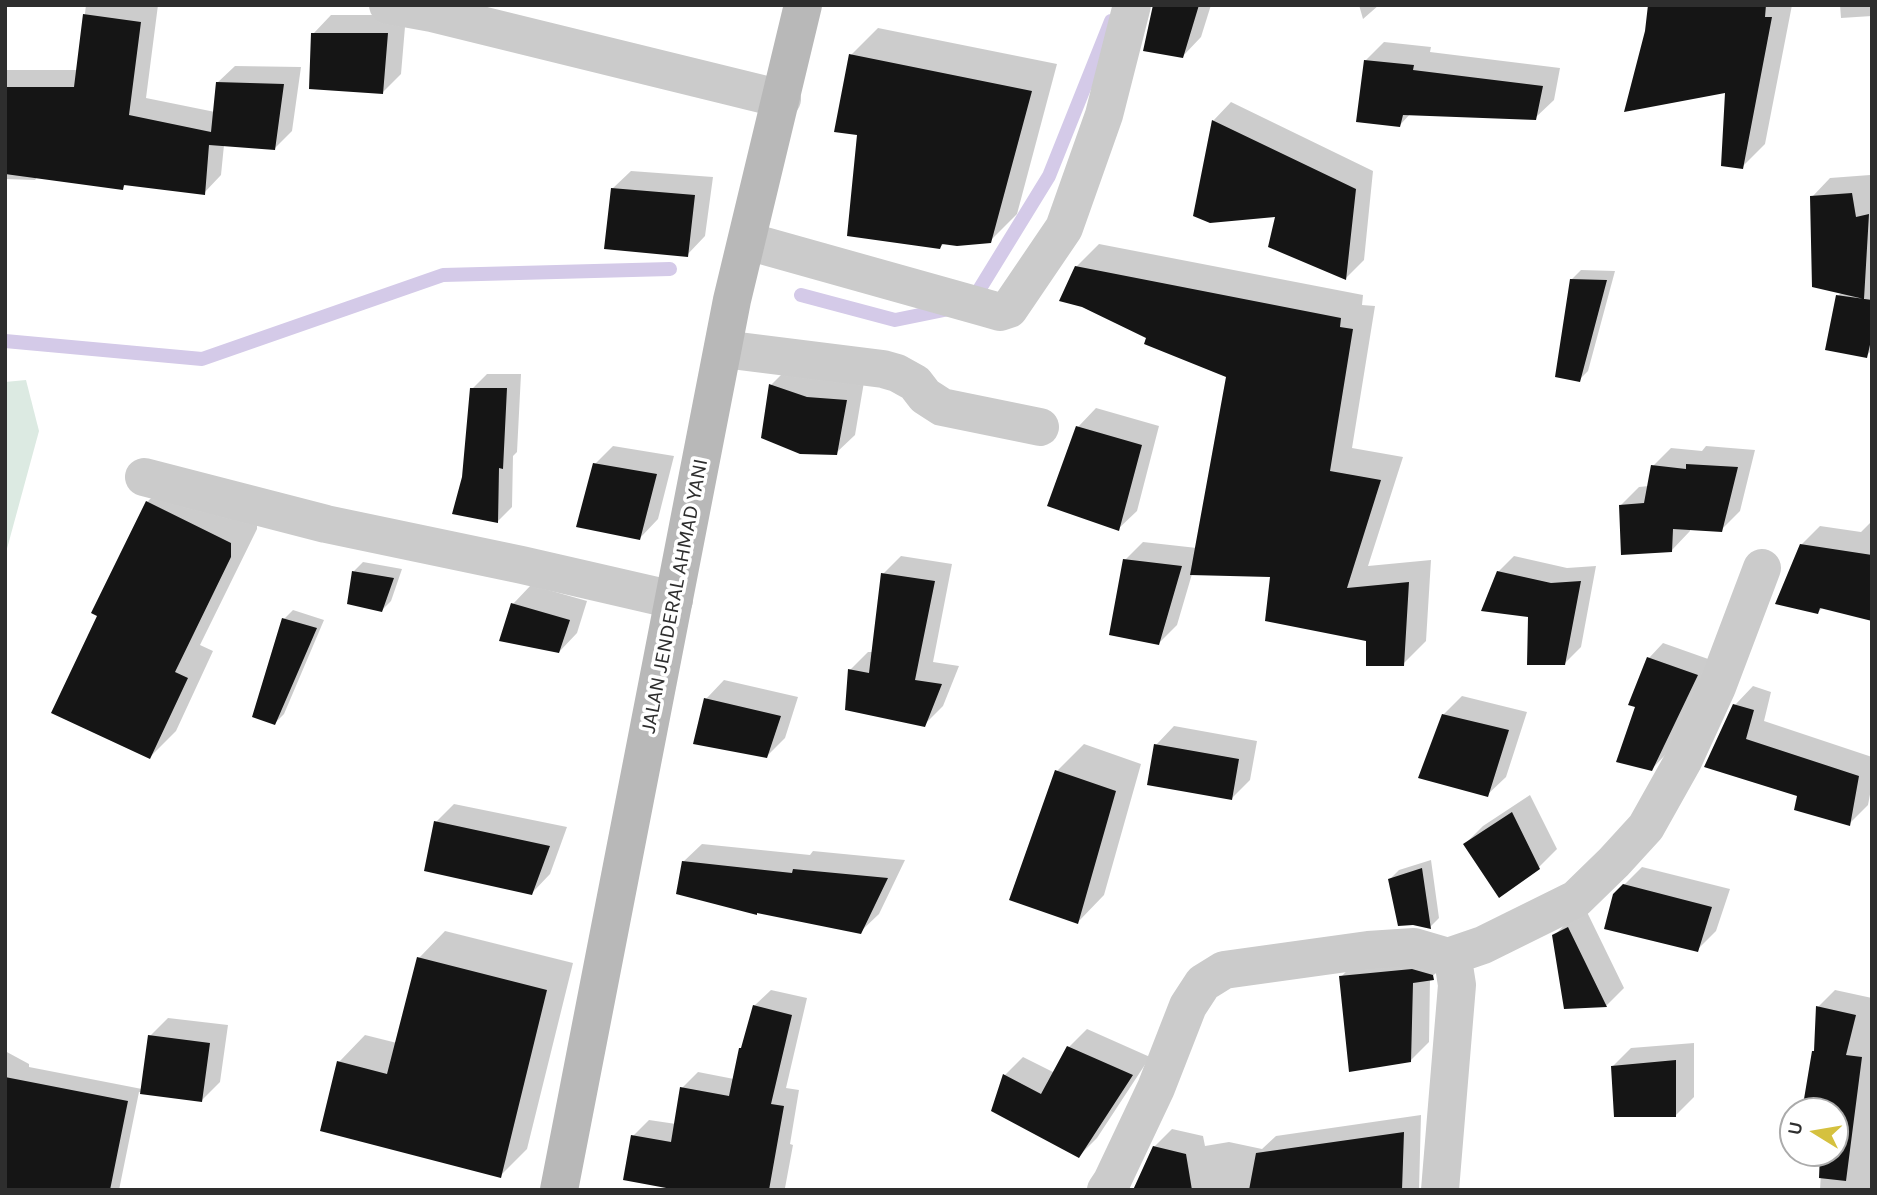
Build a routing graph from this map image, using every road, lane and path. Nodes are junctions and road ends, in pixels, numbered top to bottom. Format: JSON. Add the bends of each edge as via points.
{"nodes":[{"id":1,"x":387,"y":5,"type":"edge"},
{"id":2,"x":803,"y":5,"type":"edge"},
{"id":3,"x":1132,"y":5,"type":"edge"},
{"id":4,"x":782,"y":99,"type":"junction"},
{"id":5,"x":746,"y":245,"type":"junction"},
{"id":6,"x":724,"y":346,"type":"junction"},
{"id":7,"x":1040,"y":427,"type":"dead end"},
{"id":8,"x":144,"y":477,"type":"dead end"},
{"id":9,"x":1762,"y":568,"type":"dead end"},
{"id":10,"x":674,"y":600,"type":"junction"},
{"id":11,"x":1448,"y":957,"type":"junction"},
{"id":12,"x":559,"y":1190,"type":"edge"},
{"id":13,"x":1106,"y":1190,"type":"edge"},
{"id":14,"x":1440,"y":1190,"type":"edge"}],
"edges":[{"from":1,"to":4,"type":"street"},
{"from":2,"to":4,"type":"main road","name":"JALAN JENDERAL AHMAD YANI"},
{"from":3,"to":5,"type":"street","via":[[1104,116],[1064,228],[1009,309],[986,309]]},
{"from":4,"to":5,"type":"main road","name":"JALAN JENDERAL AHMAD YANI"},
{"from":5,"to":6,"type":"main road","name":"JALAN JENDERAL AHMAD YANI"},
{"from":6,"to":7,"type":"street","via":[[883,369],[915,383],[942,407]]},
{"from":6,"to":10,"type":"main road","name":"JALAN JENDERAL AHMAD YANI"},
{"from":8,"to":10,"type":"street","via":[[326,524]]},
{"from":9,"to":11,"type":"street","via":[[1717,687],[1646,827],[1576,899],[1492,941]]},
{"from":10,"to":12,"type":"main road","name":"JALAN JENDERAL AHMAD YANI"},
{"from":11,"to":13,"type":"street","via":[[1414,947],[1368,950],[1224,970],[1203,983],[1188,1006],[1156,1088]]},
{"from":11,"to":14,"type":"street","via":[[1457,985]]}]}
